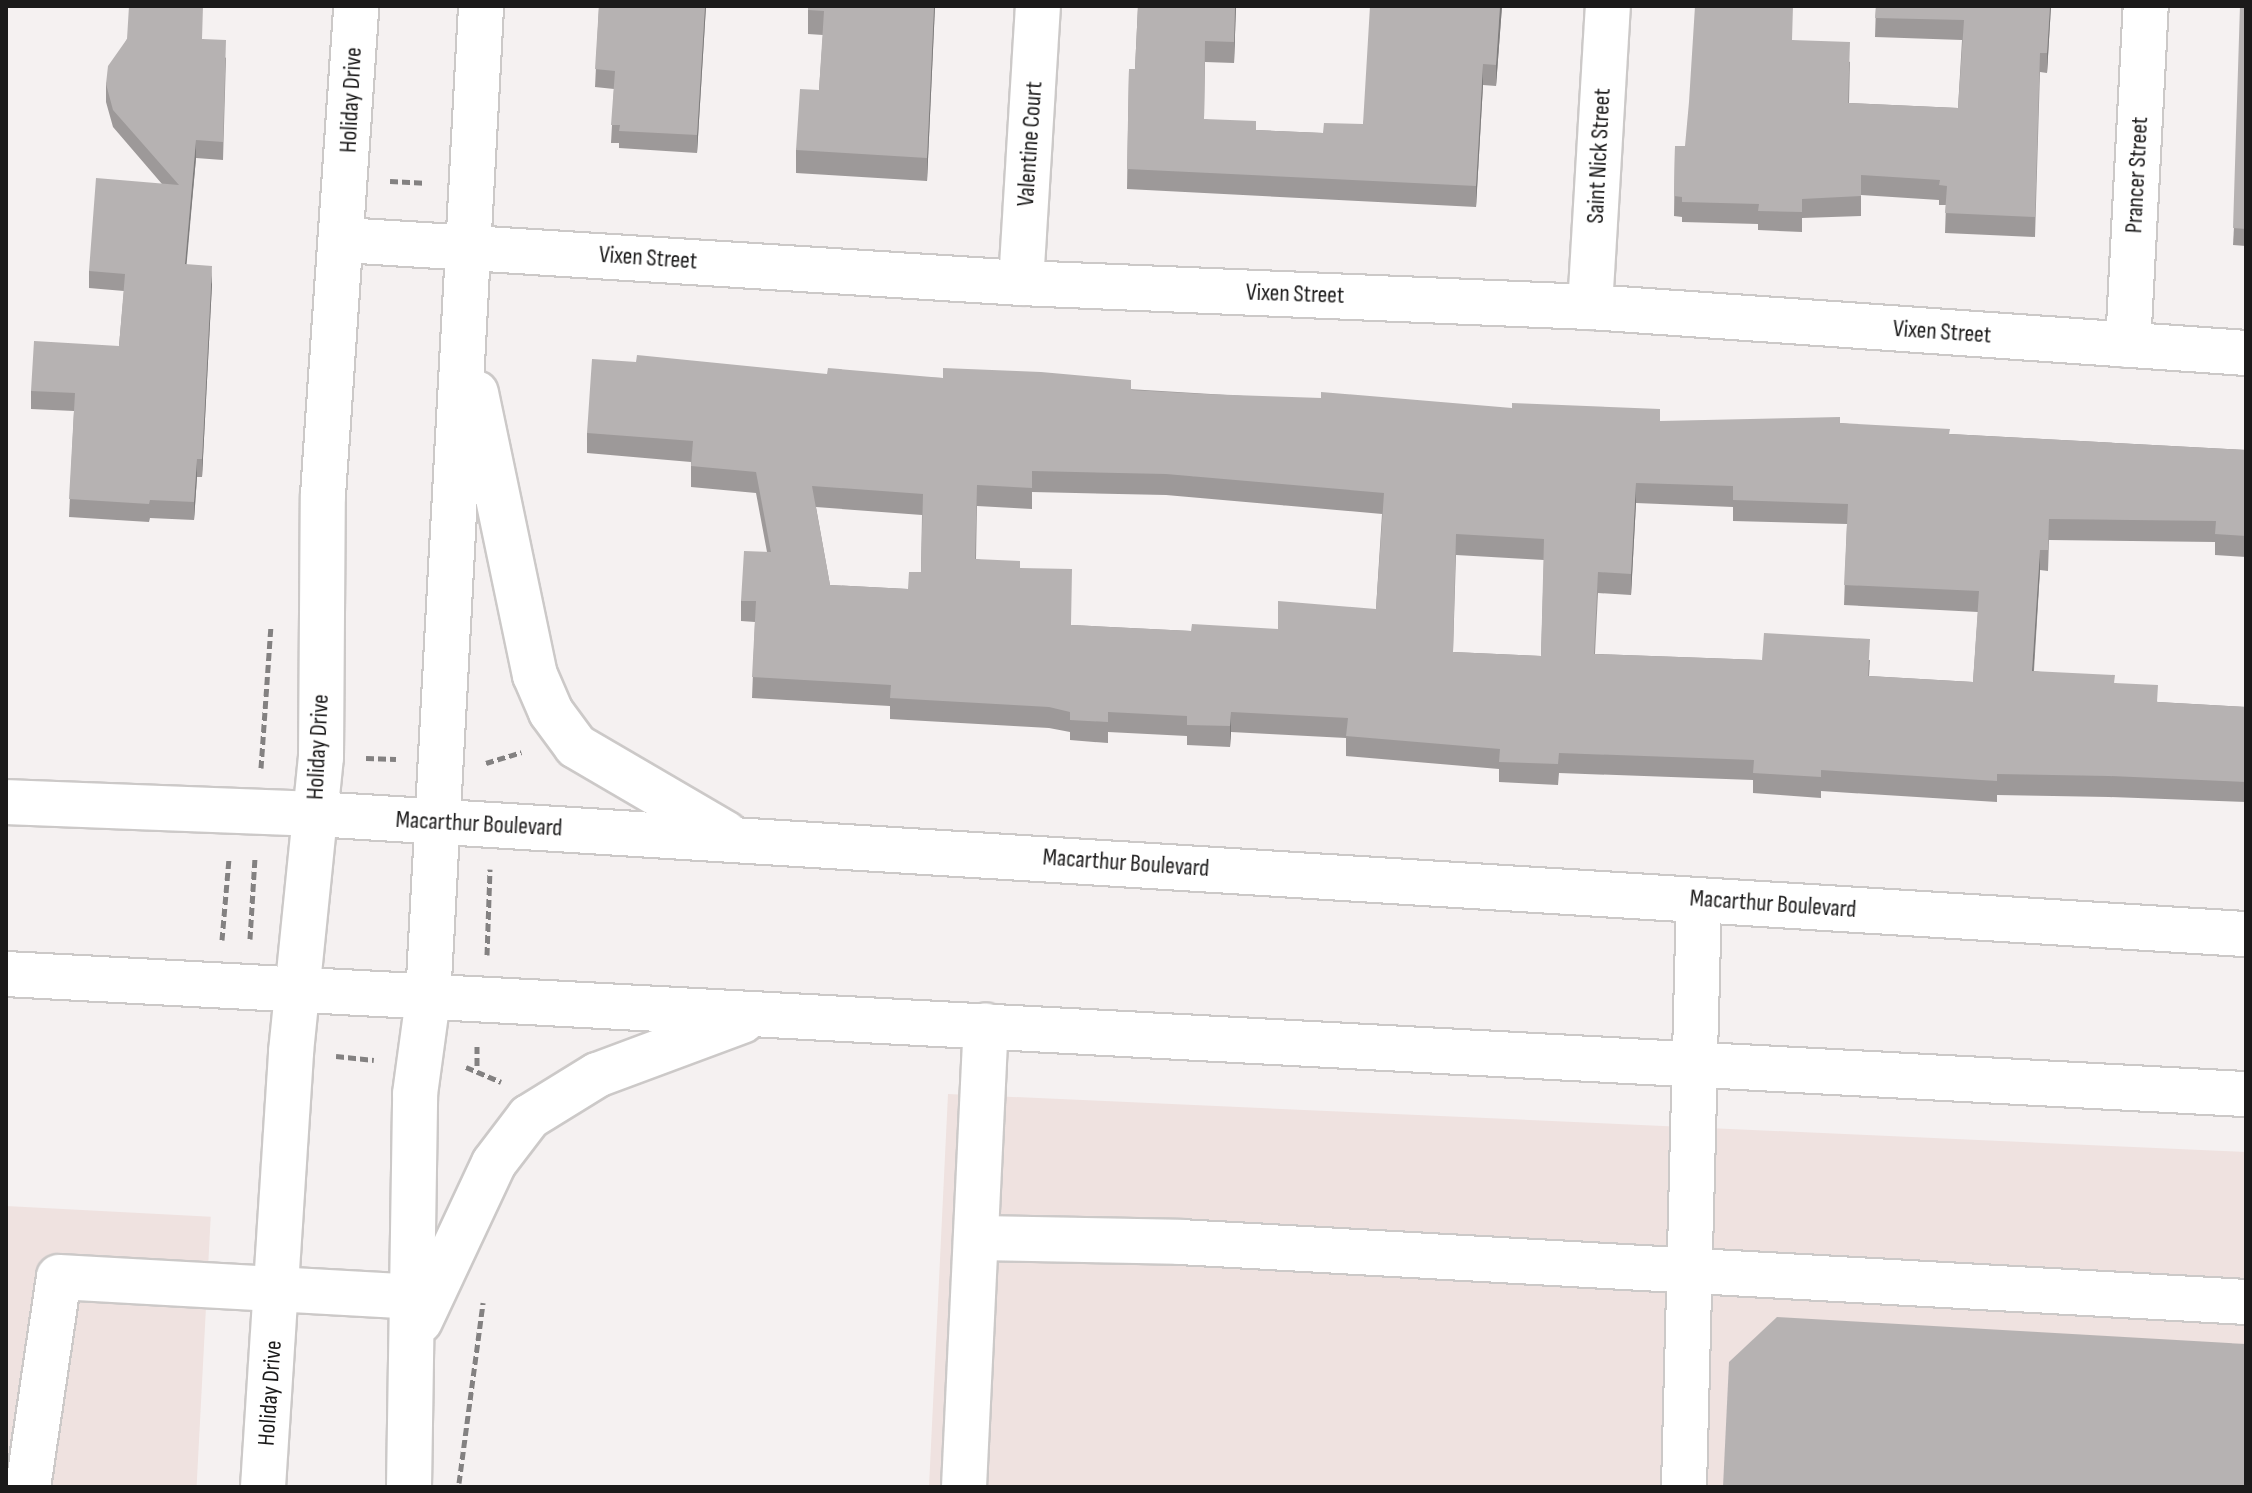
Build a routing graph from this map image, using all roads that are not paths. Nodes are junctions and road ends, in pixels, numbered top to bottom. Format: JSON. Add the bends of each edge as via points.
{"nodes":[{"id":1,"x":356,"y":6,"type":"edge"},
{"id":2,"x":481,"y":6,"type":"edge"},
{"id":3,"x":1038,"y":6,"type":"edge"},
{"id":4,"x":1608,"y":6,"type":"edge"},
{"id":5,"x":2146,"y":6,"type":"edge"},
{"id":6,"x":344,"y":240,"type":"junction"},
{"id":7,"x":468,"y":247,"type":"junction"},
{"id":8,"x":1021,"y":283,"type":"junction"},
{"id":9,"x":1590,"y":307,"type":"junction"},
{"id":10,"x":464,"y":337,"type":"junction"},
{"id":11,"x":2128,"y":345,"type":"junction"},
{"id":12,"x":2246,"y":353,"type":"edge"},
{"id":13,"x":6,"y":802,"type":"edge"},
{"id":14,"x":315,"y":814,"type":"junction"},
{"id":15,"x":438,"y":822,"type":"junction"},
{"id":16,"x":734,"y":839,"type":"junction"},
{"id":17,"x":1699,"y":900,"type":"junction"},
{"id":18,"x":2246,"y":934,"type":"edge"},
{"id":19,"x":6,"y":974,"type":"edge"},
{"id":20,"x":297,"y":991,"type":"junction"},
{"id":21,"x":428,"y":999,"type":"junction"},
{"id":22,"x":762,"y":1014,"type":"junction"},
{"id":23,"x":986,"y":1026,"type":"junction"},
{"id":24,"x":1691,"y":1064,"type":"junction"},
{"id":25,"x":2246,"y":1094,"type":"edge"},
{"id":26,"x":976,"y":1238,"type":"junction"},
{"id":27,"x":1687,"y":1271,"type":"junction"},
{"id":28,"x":277,"y":1290,"type":"junction"},
{"id":29,"x":2246,"y":1302,"type":"edge"},
{"id":30,"x":413,"y":1318,"type":"junction"},
{"id":31,"x":28,"y":1487,"type":"edge"},
{"id":32,"x":263,"y":1487,"type":"edge"},
{"id":33,"x":409,"y":1487,"type":"edge"},
{"id":34,"x":964,"y":1487,"type":"edge"},
{"id":35,"x":1684,"y":1487,"type":"edge"}],
"edges":[{"from":1,"to":6,"type":"street","name":"Holiday Drive"},
{"from":2,"to":7,"type":"street"},
{"from":3,"to":8,"type":"street","name":"Valentine Court"},
{"from":4,"to":9,"type":"street","name":"Saint Nick Street"},
{"from":5,"to":11,"type":"street","name":"Prancer Street"},
{"from":6,"to":7,"type":"street","name":"Vixen Street"},
{"from":6,"to":14,"type":"street","name":"Holiday Drive","via":[[323,495],[321,757]]},
{"from":7,"to":8,"type":"street","name":"Vixen Street"},
{"from":7,"to":10,"type":"street"},
{"from":8,"to":9,"type":"street","name":"Vixen Street"},
{"from":9,"to":11,"type":"street","name":"Vixen Street"},
{"from":10,"to":15,"type":"street"},
{"from":10,"to":16,"type":"street","via":[[535,675],[551,712],[576,746]]},
{"from":11,"to":12,"type":"street","name":"Vixen Street"},
{"from":13,"to":14,"type":"street","name":"Macarthur Boulevard"},
{"from":14,"to":15,"type":"street","name":"Macarthur Boulevard"},
{"from":14,"to":20,"type":"street","name":"Holiday Drive"},
{"from":15,"to":16,"type":"street","name":"Macarthur Boulevard"},
{"from":15,"to":21,"type":"street"},
{"from":16,"to":17,"type":"street","name":"Macarthur Boulevard"},
{"from":17,"to":18,"type":"street","name":"Macarthur Boulevard"},
{"from":17,"to":24,"type":"street"},
{"from":19,"to":20,"type":"street"},
{"from":20,"to":21,"type":"street"},
{"from":20,"to":28,"type":"street","name":"Holiday Drive"},
{"from":21,"to":22,"type":"street"},
{"from":21,"to":30,"type":"street","via":[[418,1064]]},
{"from":22,"to":23,"type":"street"},
{"from":22,"to":30,"type":"street","via":[[597,1075],[529,1117],[494,1163]]},
{"from":23,"to":24,"type":"street"},
{"from":23,"to":26,"type":"street"},
{"from":24,"to":25,"type":"street"},
{"from":24,"to":27,"type":"street"},
{"from":26,"to":27,"type":"street","via":[[1180,1242]]},
{"from":26,"to":34,"type":"street"},
{"from":27,"to":29,"type":"street"},
{"from":27,"to":35,"type":"street"},
{"from":28,"to":30,"type":"street"},
{"from":28,"to":31,"type":"street","via":[[59,1277]]},
{"from":28,"to":32,"type":"street","name":"Holiday Drive"},
{"from":30,"to":33,"type":"street"}]}
